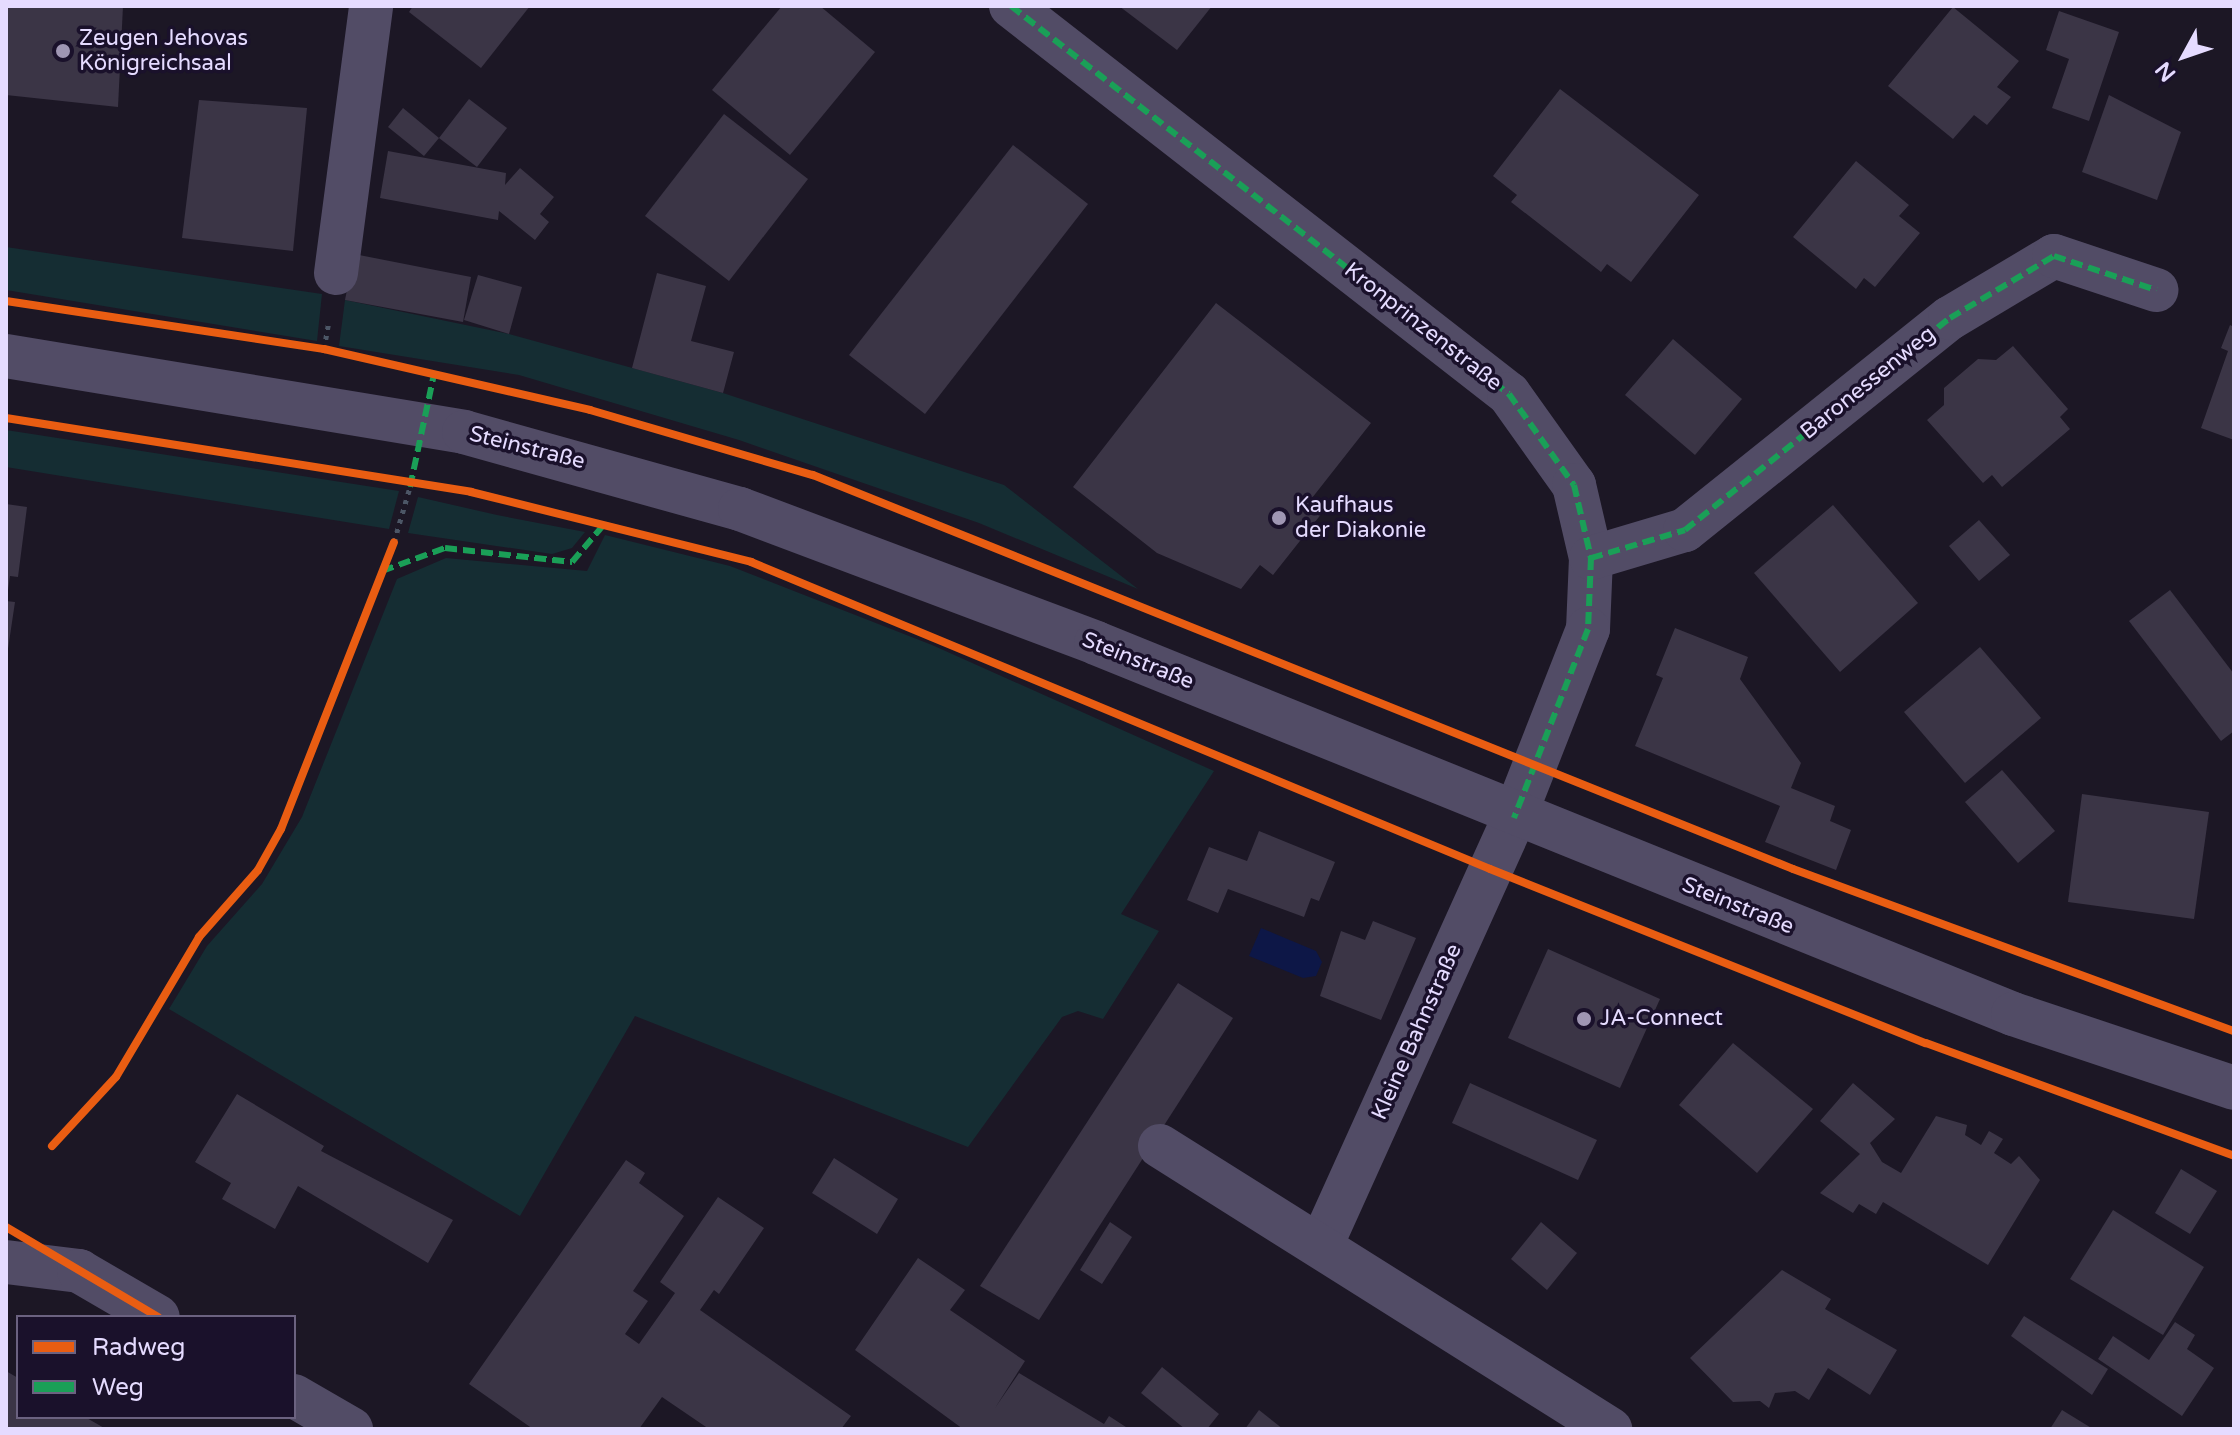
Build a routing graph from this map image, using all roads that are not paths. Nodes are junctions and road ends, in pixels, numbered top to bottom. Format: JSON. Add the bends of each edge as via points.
{"nodes":[{"id":1,"x":371,"y":6,"type":"edge"},
{"id":2,"x":1011,"y":6,"type":"edge"},
{"id":3,"x":336,"y":273,"type":"dead end"},
{"id":4,"x":2156,"y":290,"type":"dead end"},
{"id":5,"x":6,"y":356,"type":"edge"},
{"id":6,"x":1591,"y":558,"type":"junction"},
{"id":7,"x":1514,"y":818,"type":"junction"},
{"id":8,"x":2234,"y":1088,"type":"edge"},
{"id":9,"x":1160,"y":1146,"type":"dead end"},
{"id":10,"x":1321,"y":1246,"type":"junction"},
{"id":11,"x":6,"y":1262,"type":"edge"},
{"id":12,"x":155,"y":1315,"type":"edge"},
{"id":13,"x":296,"y":1397,"type":"edge"},
{"id":14,"x":351,"y":1429,"type":"edge"},
{"id":15,"x":1610,"y":1429,"type":"edge"}],
"edges":[{"from":1,"to":3,"type":"street"},
{"from":2,"to":6,"type":"street","name":"Kronprinzenstraße","via":[[1509,394],[1574,485]]},
{"from":4,"to":6,"type":"street","name":"Baronessenweg","via":[[2054,256],[1950,318],[1685,530]]},
{"from":5,"to":7,"type":"street","name":"Steinstraße","via":[[315,403],[625,473],[923,575]]},
{"from":6,"to":7,"type":"street","name":"Kronprinzenstraße","via":[[1588,629]]},
{"from":7,"to":8,"type":"street","name":"Steinstraße","via":[[2013,1014]]},
{"from":7,"to":10,"type":"street","name":"Kleine Bahnstraße"},
{"from":9,"to":10,"type":"street"},
{"from":10,"to":15,"type":"street"},
{"from":11,"to":12,"type":"street","via":[[79,1271]]},
{"from":13,"to":14,"type":"street"}]}
